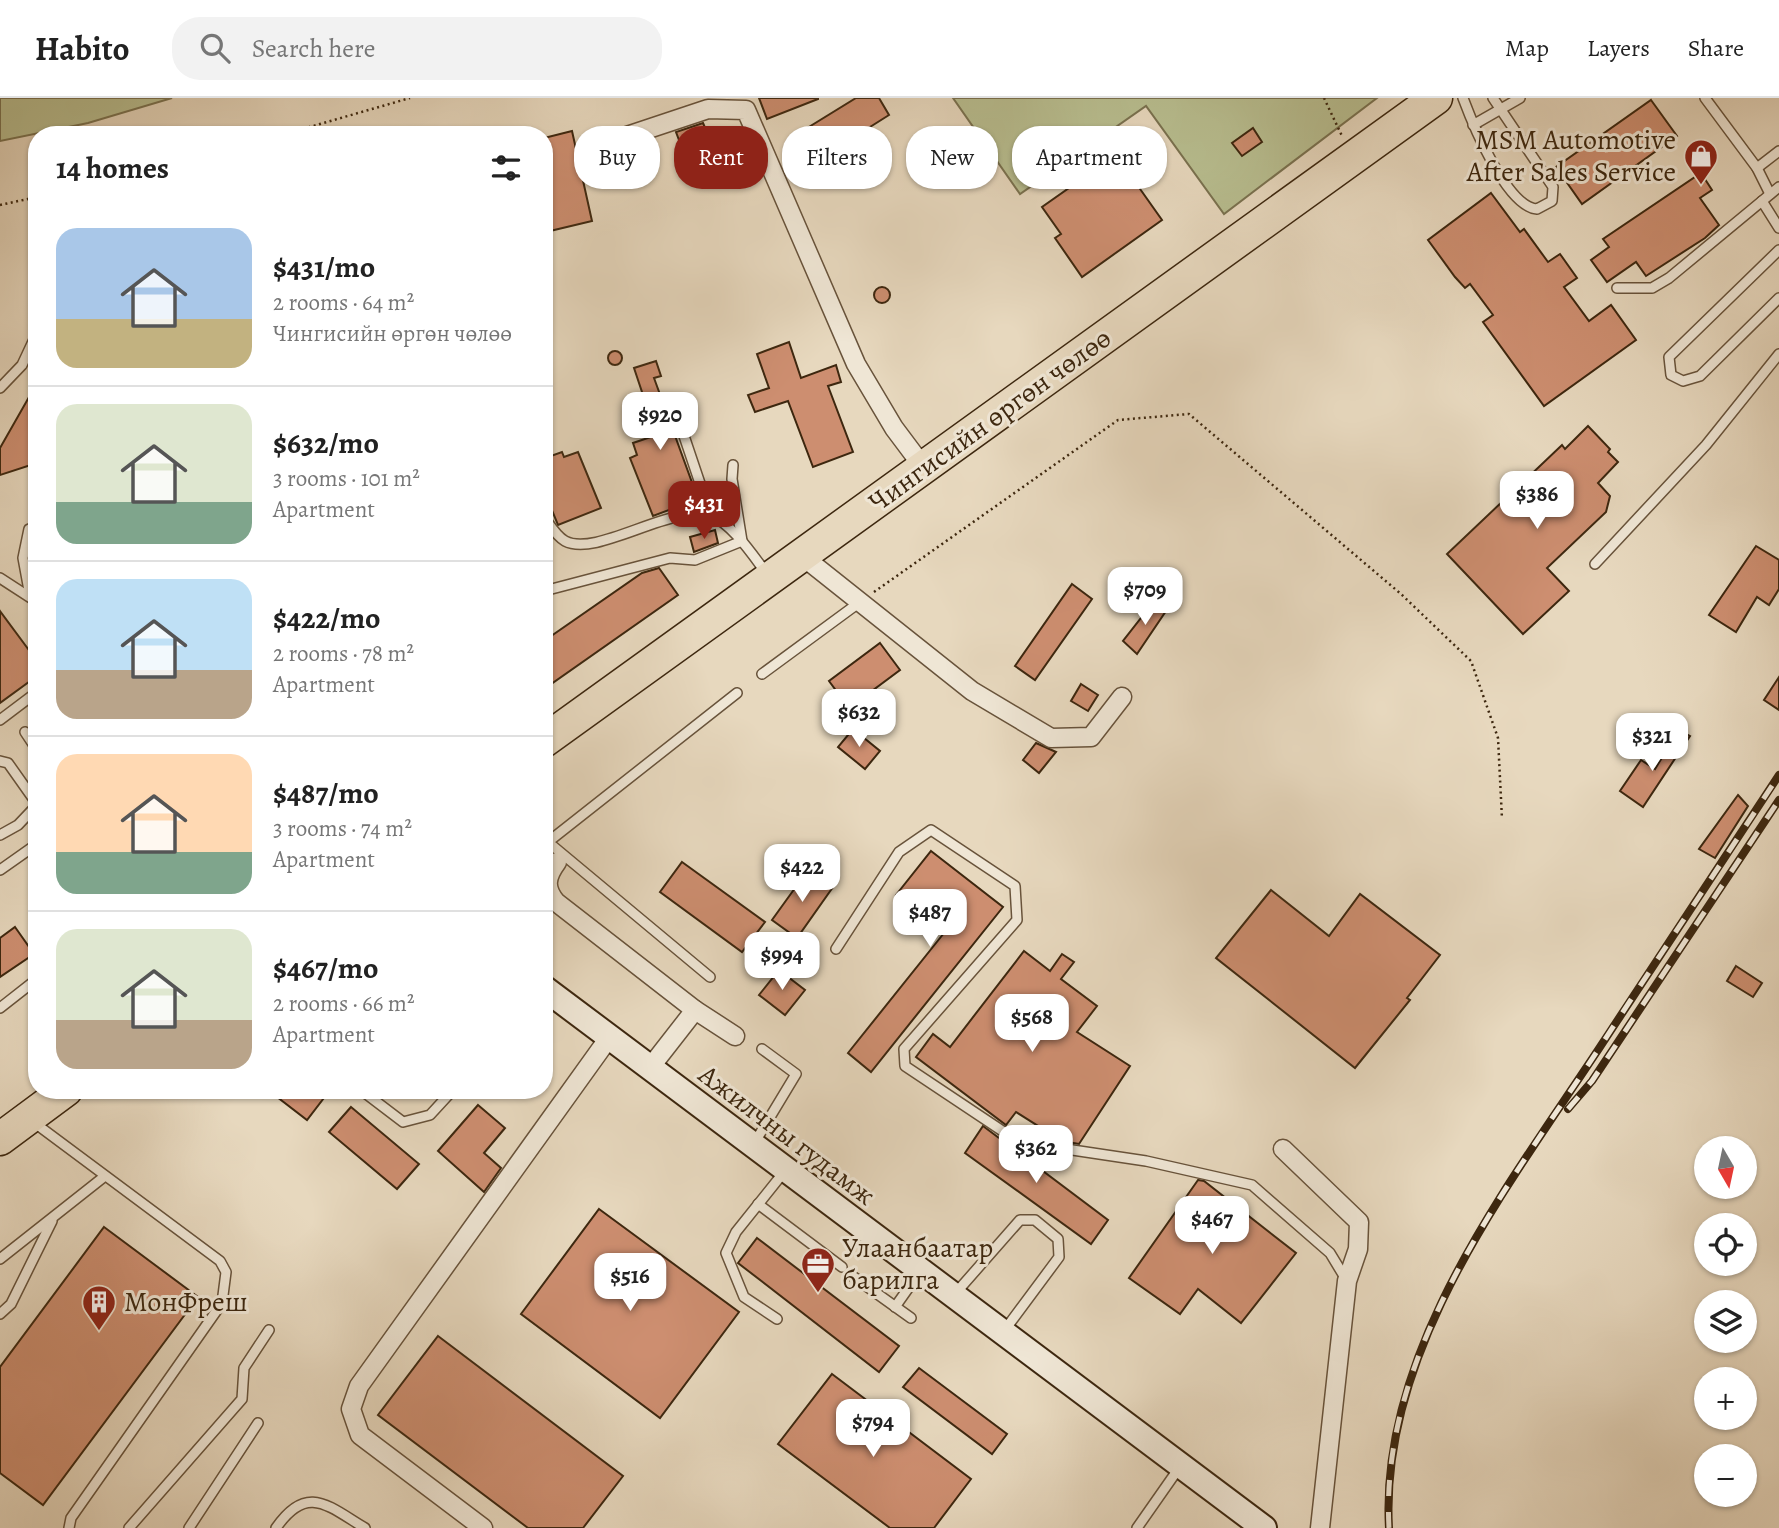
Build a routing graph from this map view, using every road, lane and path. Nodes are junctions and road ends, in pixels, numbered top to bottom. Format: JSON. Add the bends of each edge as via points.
{"nodes":[{"id":1,"x":410,"y":98,"type":"edge"},
{"id":2,"x":1324,"y":98,"type":"edge"},
{"id":3,"x":1436,"y":98,"type":"edge"},
{"id":4,"x":1463,"y":98,"type":"edge"},
{"id":5,"x":1493,"y":98,"type":"edge"},
{"id":6,"x":1520,"y":98,"type":"edge"},
{"id":7,"x":1705,"y":98,"type":"edge"},
{"id":8,"x":1501,"y":110,"type":"junction"},
{"id":9,"x":1473,"y":125,"type":"junction"},
{"id":10,"x":313,"y":126,"type":"edge"},
{"id":11,"x":657,"y":126,"type":"edge"},
{"id":12,"x":1779,"y":151,"type":"edge"},
{"id":13,"x":1352,"y":158,"type":"junction"},
{"id":14,"x":1757,"y":168,"type":"junction"},
{"id":15,"x":1779,"y":187,"type":"edge"},
{"id":16,"x":1770,"y":194,"type":"junction"},
{"id":17,"x":28,"y":199,"type":"edge"},
{"id":18,"x":1762,"y":201,"type":"junction"},
{"id":19,"x":0,"y":205,"type":"edge"},
{"id":20,"x":1779,"y":228,"type":"edge"},
{"id":21,"x":1779,"y":250,"type":"edge"},
{"id":22,"x":1617,"y":288,"type":"dead end"},
{"id":23,"x":1779,"y":298,"type":"edge"},
{"id":24,"x":28,"y":352,"type":"edge"},
{"id":25,"x":1779,"y":354,"type":"edge"},
{"id":26,"x":0,"y":388,"type":"edge"},
{"id":27,"x":678,"y":418,"type":"dead end"},
{"id":28,"x":733,"y":464,"type":"dead end"},
{"id":29,"x":924,"y":468,"type":"junction"},
{"id":30,"x":711,"y":516,"type":"junction"},
{"id":31,"x":553,"y":529,"type":"edge"},
{"id":32,"x":28,"y":534,"type":"edge"},
{"id":33,"x":742,"y":541,"type":"junction"},
{"id":34,"x":801,"y":555,"type":"junction"},
{"id":35,"x":1595,"y":564,"type":"dead end"},
{"id":36,"x":0,"y":578,"type":"edge"},
{"id":37,"x":28,"y":578,"type":"edge"},
{"id":38,"x":770,"y":578,"type":"junction"},
{"id":39,"x":553,"y":588,"type":"edge"},
{"id":40,"x":28,"y":596,"type":"edge"},
{"id":41,"x":860,"y":602,"type":"junction"},
{"id":42,"x":762,"y":674,"type":"dead end"},
{"id":43,"x":737,"y":693,"type":"dead end"},
{"id":44,"x":1122,"y":697,"type":"dead end"},
{"id":45,"x":28,"y":699,"type":"edge"},
{"id":46,"x":0,"y":720,"type":"edge"},
{"id":47,"x":24,"y":732,"type":"dead end"},
{"id":48,"x":553,"y":735,"type":"edge"},
{"id":49,"x":28,"y":738,"type":"edge"},
{"id":50,"x":0,"y":761,"type":"edge"},
{"id":51,"x":28,"y":792,"type":"edge"},
{"id":52,"x":28,"y":814,"type":"edge"},
{"id":53,"x":1502,"y":819,"type":"dead end"},
{"id":54,"x":0,"y":835,"type":"edge"},
{"id":55,"x":553,"y":838,"type":"edge"},
{"id":56,"x":553,"y":846,"type":"edge"},
{"id":57,"x":28,"y":850,"type":"edge"},
{"id":58,"x":557,"y":862,"type":"dead end"},
{"id":59,"x":553,"y":868,"type":"edge"},
{"id":60,"x":0,"y":870,"type":"edge"},
{"id":61,"x":553,"y":897,"type":"edge"},
{"id":62,"x":835,"y":949,"type":"dead end"},
{"id":63,"x":710,"y":977,"type":"dead end"},
{"id":64,"x":28,"y":986,"type":"edge"},
{"id":65,"x":553,"y":996,"type":"edge"},
{"id":66,"x":0,"y":1008,"type":"edge"},
{"id":67,"x":695,"y":1010,"type":"junction"},
{"id":68,"x":735,"y":1036,"type":"dead end"},
{"id":69,"x":608,"y":1039,"type":"junction"},
{"id":70,"x":762,"y":1049,"type":"dead end"},
{"id":71,"x":649,"y":1069,"type":"junction"},
{"id":72,"x":54,"y":1099,"type":"edge"},
{"id":73,"x":373,"y":1099,"type":"edge"},
{"id":74,"x":445,"y":1099,"type":"edge"},
{"id":75,"x":28,"y":1118,"type":"junction"},
{"id":76,"x":0,"y":1139,"type":"edge"},
{"id":77,"x":752,"y":1146,"type":"junction"},
{"id":78,"x":1283,"y":1149,"type":"dead end"},
{"id":79,"x":785,"y":1171,"type":"junction"},
{"id":80,"x":106,"y":1176,"type":"junction"},
{"id":81,"x":758,"y":1204,"type":"junction"},
{"id":82,"x":53,"y":1220,"type":"junction"},
{"id":83,"x":0,"y":1259,"type":"edge"},
{"id":84,"x":842,"y":1267,"type":"dead end"},
{"id":85,"x":920,"y":1272,"type":"junction"},
{"id":86,"x":851,"y":1275,"type":"dead end"},
{"id":87,"x":1347,"y":1281,"type":"junction"},
{"id":88,"x":953,"y":1296,"type":"junction"},
{"id":89,"x":895,"y":1307,"type":"junction"},
{"id":90,"x":0,"y":1314,"type":"edge"},
{"id":91,"x":911,"y":1318,"type":"dead end"},
{"id":92,"x":777,"y":1319,"type":"dead end"},
{"id":93,"x":269,"y":1330,"type":"dead end"},
{"id":94,"x":1002,"y":1334,"type":"junction"},
{"id":95,"x":258,"y":1423,"type":"dead end"},
{"id":96,"x":1180,"y":1467,"type":"junction"},
{"id":97,"x":69,"y":1528,"type":"edge"},
{"id":98,"x":129,"y":1528,"type":"edge"},
{"id":99,"x":189,"y":1528,"type":"edge"},
{"id":100,"x":276,"y":1528,"type":"edge"},
{"id":101,"x":365,"y":1528,"type":"edge"},
{"id":102,"x":483,"y":1528,"type":"edge"},
{"id":103,"x":1137,"y":1528,"type":"edge"},
{"id":104,"x":1264,"y":1528,"type":"edge"},
{"id":105,"x":1320,"y":1528,"type":"edge"}],
"edges":[{"from":1,"to":10,"type":"path"},
{"from":2,"to":13,"type":"path"},
{"from":3,"to":13,"type":"highway","name":"Чингисийн өргөн чөлөө"},
{"from":4,"to":9,"type":"lane"},
{"from":5,"to":8,"type":"lane"},
{"from":6,"to":8,"type":"lane"},
{"from":7,"to":14,"type":"lane"},
{"from":8,"to":9,"type":"lane"},
{"from":8,"to":9,"type":"lane","via":[[1553,187],[1552,201],[1537,209],[1524,206],[1486,154]]},
{"from":11,"to":29,"type":"street","via":[[708,109],[746,110],[856,364]]},
{"from":12,"to":14,"type":"lane"},
{"from":13,"to":29,"type":"highway","name":"Чингисийн өргөн чөлөө"},
{"from":14,"to":16,"type":"lane"},
{"from":15,"to":16,"type":"lane"},
{"from":16,"to":18,"type":"lane"},
{"from":17,"to":19,"type":"path"},
{"from":18,"to":20,"type":"lane"},
{"from":18,"to":22,"type":"lane","via":[[1669,278],[1652,288]]},
{"from":21,"to":23,"type":"lane","via":[[1669,357],[1671,375],[1683,381],[1700,376]]},
{"from":24,"to":26,"type":"lane"},
{"from":25,"to":35,"type":"lane","via":[[1706,445]]},
{"from":27,"to":30,"type":"lane"},
{"from":28,"to":33,"type":"lane"},
{"from":29,"to":34,"type":"highway","name":"Чингисийн өргөн чөлөө"},
{"from":30,"to":31,"type":"lane","via":[[689,513],[576,544]]},
{"from":30,"to":33,"type":"lane"},
{"from":32,"to":37,"type":"lane","via":[[23,558]]},
{"from":33,"to":38,"type":"lane"},
{"from":33,"to":39,"type":"lane","via":[[695,559],[670,558]]},
{"from":34,"to":38,"type":"highway","name":"Чингисийн өргөн чөлөө"},
{"from":34,"to":41,"type":"street"},
{"from":36,"to":40,"type":"lane"},
{"from":38,"to":48,"type":"highway","name":"Чингисийн өргөн чөлөө"},
{"from":41,"to":42,"type":"lane"},
{"from":41,"to":44,"type":"street","via":[[972,691],[1051,738],[1091,737]]},
{"from":41,"to":53,"type":"path","via":[[1118,420],[1189,414],[1401,594],[1471,661],[1498,738]]},
{"from":43,"to":55,"type":"lane"},
{"from":45,"to":46,"type":"lane"},
{"from":47,"to":49,"type":"lane"},
{"from":50,"to":51,"type":"lane","via":[[8,763]]},
{"from":52,"to":54,"type":"lane"},
{"from":56,"to":63,"type":"lane"},
{"from":57,"to":60,"type":"lane"},
{"from":58,"to":59,"type":"street"},
{"from":61,"to":67,"type":"street"},
{"from":62,"to":87,"type":"lane","via":[[899,852],[931,830],[1015,886],[1017,920],[904,1049],[905,1066],[1019,1142],[1146,1161],[1252,1185],[1330,1253]]},
{"from":64,"to":66,"type":"lane"},
{"from":65,"to":69,"type":"main road","name":"Ажилчны гудамж"},
{"from":67,"to":68,"type":"street"},
{"from":67,"to":71,"type":"street"},
{"from":69,"to":71,"type":"main road","name":"Ажилчны гудамж"},
{"from":69,"to":102,"type":"street","via":[[359,1386],[351,1409],[360,1435]]},
{"from":70,"to":77,"type":"lane","via":[[796,1074]]},
{"from":71,"to":77,"type":"main road","name":"Ажилчны гудамж"},
{"from":72,"to":75,"type":"highway"},
{"from":73,"to":74,"type":"lane","via":[[403,1122],[430,1115]]},
{"from":75,"to":76,"type":"highway"},
{"from":75,"to":80,"type":"lane"},
{"from":77,"to":79,"type":"main road","name":"Ажилчны гудамж"},
{"from":78,"to":87,"type":"street","via":[[1359,1222],[1358,1249]]},
{"from":79,"to":81,"type":"lane"},
{"from":79,"to":85,"type":"main road","name":"Ажилчны гудамж"},
{"from":80,"to":82,"type":"lane"},
{"from":80,"to":97,"type":"lane","via":[[220,1261],[226,1272],[222,1303],[71,1518]]},
{"from":81,"to":84,"type":"lane"},
{"from":81,"to":92,"type":"lane","via":[[726,1253],[744,1297]]},
{"from":82,"to":83,"type":"lane"},
{"from":82,"to":90,"type":"lane","via":[[11,1304]]},
{"from":85,"to":88,"type":"main road","name":"Ажилчны гудамж"},
{"from":85,"to":89,"type":"lane"},
{"from":86,"to":89,"type":"lane"},
{"from":87,"to":105,"type":"street"},
{"from":88,"to":94,"type":"main road","name":"Ажилчны гудамж"},
{"from":88,"to":94,"type":"lane","via":[[1020,1220],[1035,1220],[1058,1239],[1059,1256]]},
{"from":89,"to":91,"type":"lane"},
{"from":93,"to":98,"type":"lane","via":[[244,1368],[242,1399]]},
{"from":94,"to":96,"type":"main road","name":"Ажилчны гудамж"},
{"from":95,"to":99,"type":"lane"},
{"from":96,"to":103,"type":"lane"},
{"from":96,"to":104,"type":"main road","name":"Ажилчны гудамж"},
{"from":100,"to":101,"type":"lane","via":[[287,1511],[313,1500]]}]}
